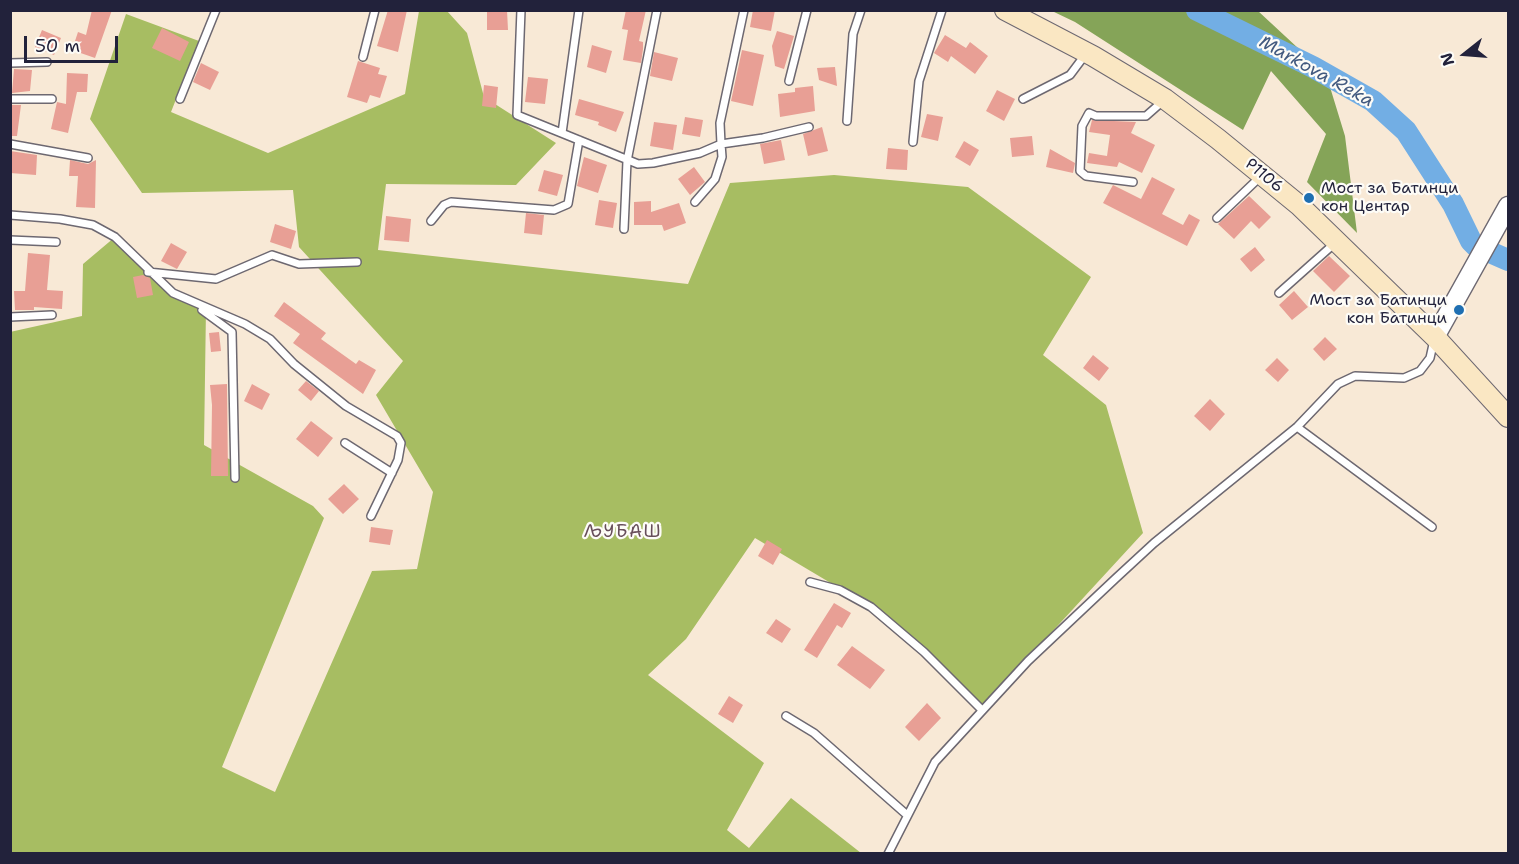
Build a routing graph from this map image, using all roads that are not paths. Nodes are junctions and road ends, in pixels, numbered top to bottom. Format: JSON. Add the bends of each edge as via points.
{"nodes":[{"id":1,"x":216,"y":10,"type":"edge"},
{"id":2,"x":375,"y":10,"type":"edge"},
{"id":3,"x":521,"y":10,"type":"edge"},
{"id":4,"x":579,"y":10,"type":"edge"},
{"id":5,"x":657,"y":10,"type":"edge"},
{"id":6,"x":744,"y":10,"type":"edge"},
{"id":7,"x":807,"y":10,"type":"edge"},
{"id":8,"x":861,"y":10,"type":"edge"},
{"id":9,"x":942,"y":10,"type":"edge"},
{"id":10,"x":1005,"y":10,"type":"edge"},
{"id":11,"x":1087,"y":53,"type":"junction"},
{"id":12,"x":363,"y":57,"type":"dead end"},
{"id":13,"x":47,"y":62,"type":"dead end"},
{"id":14,"x":10,"y":63,"type":"edge"},
{"id":15,"x":789,"y":81,"type":"dead end"},
{"id":16,"x":10,"y":99,"type":"edge"},
{"id":17,"x":52,"y":99,"type":"dead end"},
{"id":18,"x":180,"y":99,"type":"dead end"},
{"id":19,"x":1023,"y":99,"type":"dead end"},
{"id":20,"x":1165,"y":99,"type":"junction"},
{"id":21,"x":847,"y":121,"type":"dead end"},
{"id":22,"x":809,"y":127,"type":"dead end"},
{"id":23,"x":562,"y":133,"type":"junction"},
{"id":24,"x":579,"y":140,"type":"junction"},
{"id":25,"x":913,"y":142,"type":"dead end"},
{"id":26,"x":10,"y":144,"type":"edge"},
{"id":27,"x":721,"y":144,"type":"junction"},
{"id":28,"x":87,"y":158,"type":"dead end"},
{"id":29,"x":627,"y":161,"type":"junction"},
{"id":30,"x":1262,"y":175,"type":"junction"},
{"id":31,"x":1133,"y":182,"type":"dead end"},
{"id":32,"x":695,"y":202,"type":"dead end"},
{"id":33,"x":1506,"y":210,"type":"edge"},
{"id":34,"x":10,"y":215,"type":"edge"},
{"id":35,"x":1217,"y":218,"type":"dead end"},
{"id":36,"x":431,"y":221,"type":"dead end"},
{"id":37,"x":624,"y":229,"type":"dead end"},
{"id":38,"x":10,"y":240,"type":"edge"},
{"id":39,"x":56,"y":242,"type":"dead end"},
{"id":40,"x":1337,"y":242,"type":"junction"},
{"id":41,"x":357,"y":262,"type":"dead end"},
{"id":42,"x":148,"y":272,"type":"junction"},
{"id":43,"x":1279,"y":293,"type":"dead end"},
{"id":44,"x":186,"y":300,"type":"junction"},
{"id":45,"x":52,"y":315,"type":"dead end"},
{"id":46,"x":10,"y":317,"type":"edge"},
{"id":47,"x":1435,"y":337,"type":"junction"},
{"id":48,"x":1509,"y":417,"type":"edge"},
{"id":49,"x":1297,"y":426,"type":"junction"},
{"id":50,"x":345,"y":443,"type":"dead end"},
{"id":51,"x":392,"y":473,"type":"junction"},
{"id":52,"x":235,"y":478,"type":"dead end"},
{"id":53,"x":371,"y":516,"type":"dead end"},
{"id":54,"x":1432,"y":527,"type":"dead end"},
{"id":55,"x":810,"y":582,"type":"dead end"},
{"id":56,"x":981,"y":709,"type":"junction"},
{"id":57,"x":786,"y":716,"type":"dead end"},
{"id":58,"x":907,"y":815,"type":"junction"},
{"id":59,"x":888,"y":854,"type":"edge"}],
"edges":[{"from":1,"to":18,"type":"lane"},
{"from":2,"to":12,"type":"lane"},
{"from":3,"to":23,"type":"lane","via":[[518,115]]},
{"from":4,"to":23,"type":"lane"},
{"from":5,"to":29,"type":"lane"},
{"from":6,"to":27,"type":"lane","via":[[720,123]]},
{"from":7,"to":15,"type":"lane"},
{"from":8,"to":21,"type":"lane","via":[[853,34]]},
{"from":9,"to":25,"type":"lane","via":[[919,81]]},
{"from":10,"to":11,"type":"main road","name":"P1106"},
{"from":11,"to":19,"type":"lane","via":[[1070,75]]},
{"from":11,"to":20,"type":"main road","name":"P1106"},
{"from":13,"to":14,"type":"lane"},
{"from":16,"to":17,"type":"lane"},
{"from":20,"to":30,"type":"main road","name":"P1106"},
{"from":20,"to":31,"type":"lane","via":[[1146,116],[1089,113],[1082,126],[1080,171],[1086,176]]},
{"from":22,"to":27,"type":"lane"},
{"from":23,"to":24,"type":"lane"},
{"from":24,"to":29,"type":"lane"},
{"from":24,"to":36,"type":"lane","via":[[568,204],[554,210],[451,202],[444,204]]},
{"from":26,"to":28,"type":"lane"},
{"from":27,"to":29,"type":"lane","via":[[700,153],[653,163]]},
{"from":27,"to":32,"type":"lane","via":[[722,157],[715,179]]},
{"from":29,"to":37,"type":"lane"},
{"from":30,"to":35,"type":"lane"},
{"from":30,"to":40,"type":"main road","name":"P1106"},
{"from":33,"to":47,"type":"street"},
{"from":34,"to":42,"type":"lane","via":[[93,225],[115,237]]},
{"from":38,"to":39,"type":"lane"},
{"from":40,"to":43,"type":"lane"},
{"from":40,"to":47,"type":"main road","name":"P1106"},
{"from":41,"to":42,"type":"lane","via":[[298,264],[272,255],[216,279]]},
{"from":42,"to":44,"type":"lane"},
{"from":44,"to":51,"type":"lane","via":[[245,324],[270,339],[346,406],[397,436],[400,450]]},
{"from":44,"to":52,"type":"lane","via":[[232,332]]},
{"from":45,"to":46,"type":"lane"},
{"from":47,"to":48,"type":"main road","name":"P1106"},
{"from":47,"to":49,"type":"lane","via":[[1430,358],[1420,371],[1404,378],[1355,376],[1338,384]]},
{"from":49,"to":54,"type":"lane"},
{"from":49,"to":56,"type":"lane","via":[[1154,543]]},
{"from":50,"to":51,"type":"lane"},
{"from":51,"to":53,"type":"lane"},
{"from":55,"to":56,"type":"lane","via":[[840,590],[871,607],[924,652]]},
{"from":56,"to":58,"type":"lane","via":[[935,762]]},
{"from":57,"to":58,"type":"lane","via":[[814,733]]},
{"from":58,"to":59,"type":"lane"}]}
